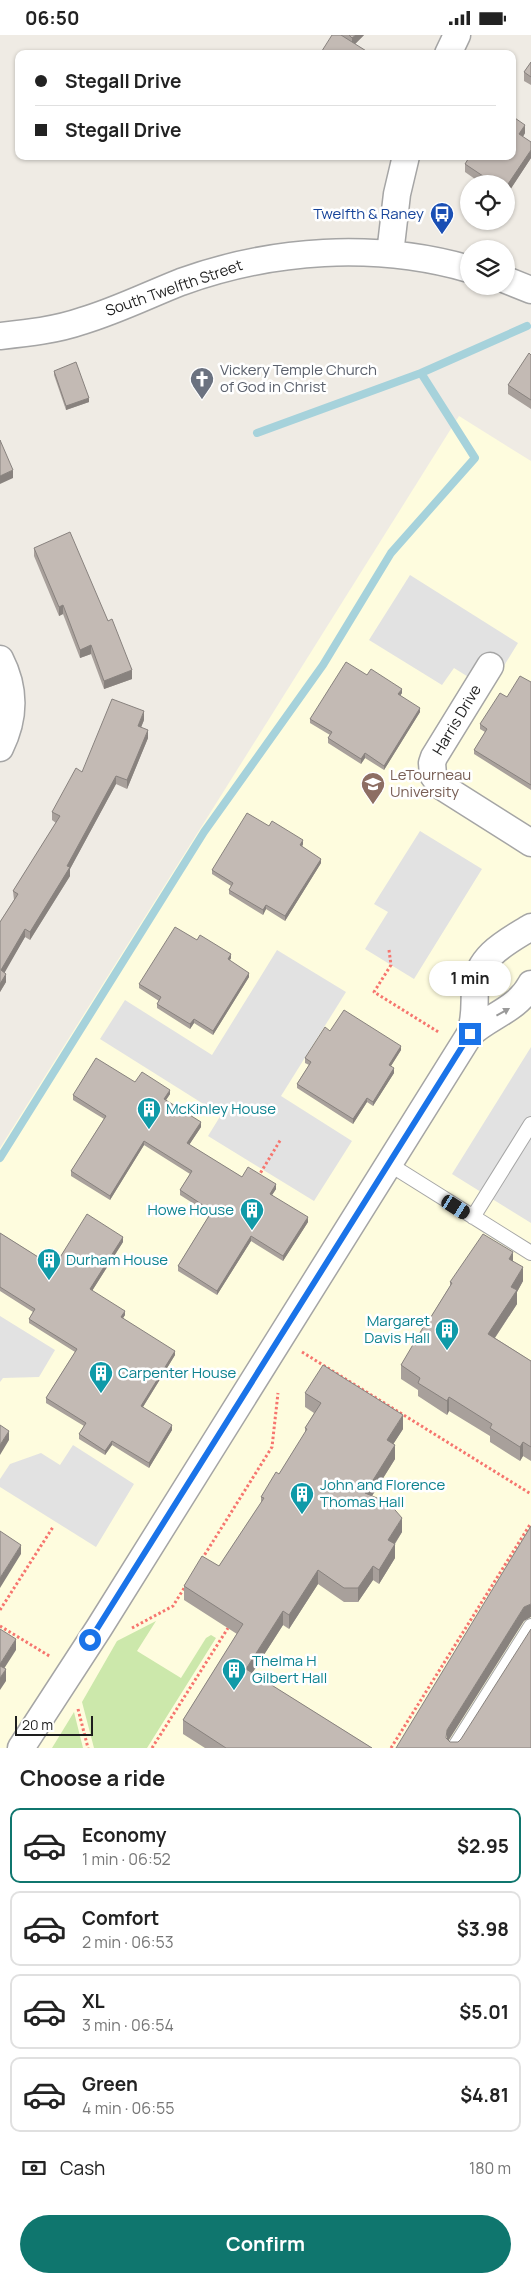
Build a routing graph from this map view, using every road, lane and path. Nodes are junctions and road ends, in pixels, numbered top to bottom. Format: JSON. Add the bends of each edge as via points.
{"nodes":[{"id":1,"x":457,"y":35,"type":"edge"},
{"id":2,"x":450,"y":50,"type":"edge"},
{"id":3,"x":405,"y":160,"type":"edge"},
{"id":4,"x":390,"y":254,"type":"junction"},
{"id":5,"x":460,"y":267,"type":"edge"},
{"id":6,"x":515,"y":284,"type":"edge"},
{"id":7,"x":531,"y":290,"type":"edge"},
{"id":8,"x":0,"y":336,"type":"edge"},
{"id":9,"x":0,"y":659,"type":"edge"},
{"id":10,"x":490,"y":666,"type":"dead end"},
{"id":11,"x":0,"y":748,"type":"edge"},
{"id":12,"x":531,"y":843,"type":"edge"},
{"id":13,"x":531,"y":927,"type":"edge"},
{"id":14,"x":389,"y":950,"type":"dead end"},
{"id":15,"x":531,"y":984,"type":"edge"},
{"id":16,"x":458,"y":1036,"type":"junction"},
{"id":17,"x":531,"y":1124,"type":"edge"},
{"id":18,"x":282,"y":1139,"type":"dead end"},
{"id":19,"x":389,"y":1164,"type":"junction"},
{"id":20,"x":258,"y":1177,"type":"edge"},
{"id":21,"x":473,"y":1217,"type":"junction"},
{"id":22,"x":531,"y":1253,"type":"edge"},
{"id":23,"x":280,"y":1338,"type":"junction"},
{"id":24,"x":278,"y":1388,"type":"dead end"},
{"id":25,"x":531,"y":1494,"type":"edge"},
{"id":26,"x":531,"y":1523,"type":"edge"},
{"id":27,"x":53,"y":1527,"type":"dead end"},
{"id":28,"x":199,"y":1564,"type":"edge"},
{"id":29,"x":189,"y":1581,"type":"edge"},
{"id":30,"x":0,"y":1610,"type":"edge"},
{"id":31,"x":531,"y":1625,"type":"edge"},
{"id":32,"x":0,"y":1626,"type":"edge"},
{"id":33,"x":228,"y":1628,"type":"edge"},
{"id":34,"x":124,"y":1632,"type":"dead end"},
{"id":35,"x":437,"y":1674,"type":"junction"},
{"id":36,"x":64,"y":1679,"type":"junction"},
{"id":37,"x":445,"y":1679,"type":"edge"},
{"id":38,"x":399,"y":1736,"type":"junction"},
{"id":39,"x":406,"y":1740,"type":"edge"},
{"id":40,"x":21,"y":1748,"type":"edge"},
{"id":41,"x":88,"y":1748,"type":"edge"},
{"id":42,"x":152,"y":1748,"type":"edge"},
{"id":43,"x":392,"y":1748,"type":"edge"},
{"id":44,"x":454,"y":1748,"type":"edge"}],
"edges":[{"from":1,"to":2,"type":"street"},
{"from":3,"to":4,"type":"street","via":[[397,194]]},
{"from":4,"to":5,"type":"street","name":"South Twelfth Street"},
{"from":4,"to":8,"type":"street","name":"South Twelfth Street","via":[[314,252],[246,262],[183,282],[82,321],[33,333]]},
{"from":6,"to":7,"type":"street"},
{"from":9,"to":11,"type":"street","via":[[12,699],[9,723]]},
{"from":10,"to":12,"type":"street","name":"Harris Drive","via":[[434,757],[433,775],[448,791]]},
{"from":13,"to":16,"type":"street","via":[[500,945],[481,969],[476,986],[475,1015]]},
{"from":14,"to":16,"type":"path","via":[[391,965],[374,992]]},
{"from":16,"to":15,"type":"street","one_way":true,"via":[[516,1004]]},
{"from":16,"to":19,"type":"street"},
{"from":17,"to":21,"type":"lane"},
{"from":18,"to":20,"type":"path"},
{"from":19,"to":21,"type":"lane"},
{"from":19,"to":23,"type":"street"},
{"from":21,"to":22,"type":"lane"},
{"from":23,"to":25,"type":"path"},
{"from":23,"to":36,"type":"street"},
{"from":24,"to":28,"type":"path","via":[[272,1447]]},
{"from":26,"to":35,"type":"path"},
{"from":27,"to":30,"type":"path"},
{"from":29,"to":34,"type":"path","via":[[173,1606]]},
{"from":31,"to":44,"type":"lane"},
{"from":32,"to":36,"type":"path","via":[[53,1659]]},
{"from":33,"to":42,"type":"path"},
{"from":35,"to":37,"type":"path"},
{"from":35,"to":38,"type":"path"},
{"from":36,"to":40,"type":"street"},
{"from":36,"to":41,"type":"path","via":[[76,1701]]},
{"from":38,"to":39,"type":"path"},
{"from":38,"to":43,"type":"path"}]}
